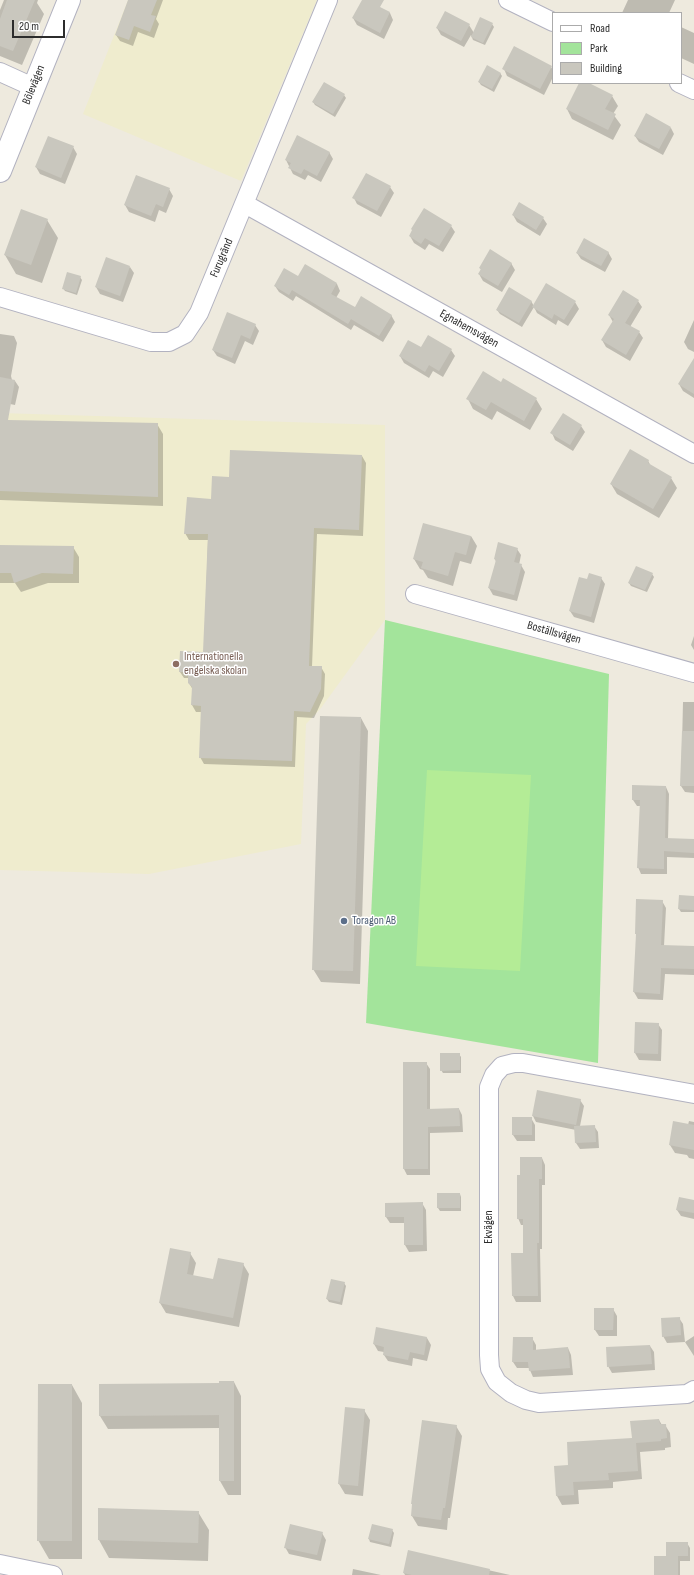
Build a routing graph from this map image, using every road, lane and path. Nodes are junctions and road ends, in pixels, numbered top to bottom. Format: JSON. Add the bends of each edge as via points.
{"nodes":[{"id":1,"x":68,"y":0,"type":"edge"},
{"id":2,"x":328,"y":0,"type":"edge"},
{"id":3,"x":508,"y":0,"type":"edge"},
{"id":4,"x":552,"y":22,"type":"edge"},
{"id":5,"x":0,"y":72,"type":"edge"},
{"id":6,"x":681,"y":84,"type":"edge"},
{"id":7,"x":33,"y":87,"type":"junction"},
{"id":8,"x":694,"y":90,"type":"edge"},
{"id":9,"x":0,"y":171,"type":"edge"},
{"id":10,"x":245,"y":204,"type":"junction"},
{"id":11,"x":0,"y":297,"type":"edge"},
{"id":12,"x":694,"y":454,"type":"edge"},
{"id":13,"x":415,"y":594,"type":"dead end"},
{"id":14,"x":694,"y":673,"type":"edge"},
{"id":15,"x":694,"y":1094,"type":"edge"},
{"id":16,"x":694,"y":1390,"type":"edge"},
{"id":17,"x":0,"y":1564,"type":"edge"},
{"id":18,"x":53,"y":1575,"type":"edge"}],
"edges":[{"from":1,"to":7,"type":"street","name":"Bölevägen"},
{"from":2,"to":10,"type":"street","name":"Furugränd"},
{"from":3,"to":4,"type":"street"},
{"from":5,"to":7,"type":"street"},
{"from":6,"to":8,"type":"street"},
{"from":7,"to":9,"type":"street","name":"Bölevägen"},
{"from":10,"to":11,"type":"street","name":"Furugränd","via":[[199,312],[185,334],[169,342],[151,342]]},
{"from":10,"to":12,"type":"street","name":"Egnahemsvägen"},
{"from":13,"to":14,"type":"street","name":"Boställsvägen"},
{"from":15,"to":16,"type":"street","name":"Ekvägen","via":[[523,1063],[502,1066],[494,1075],[489,1087],[489,1356],[490,1369],[497,1382],[511,1393],[539,1403],[687,1394]]},
{"from":17,"to":18,"type":"street"}]}
